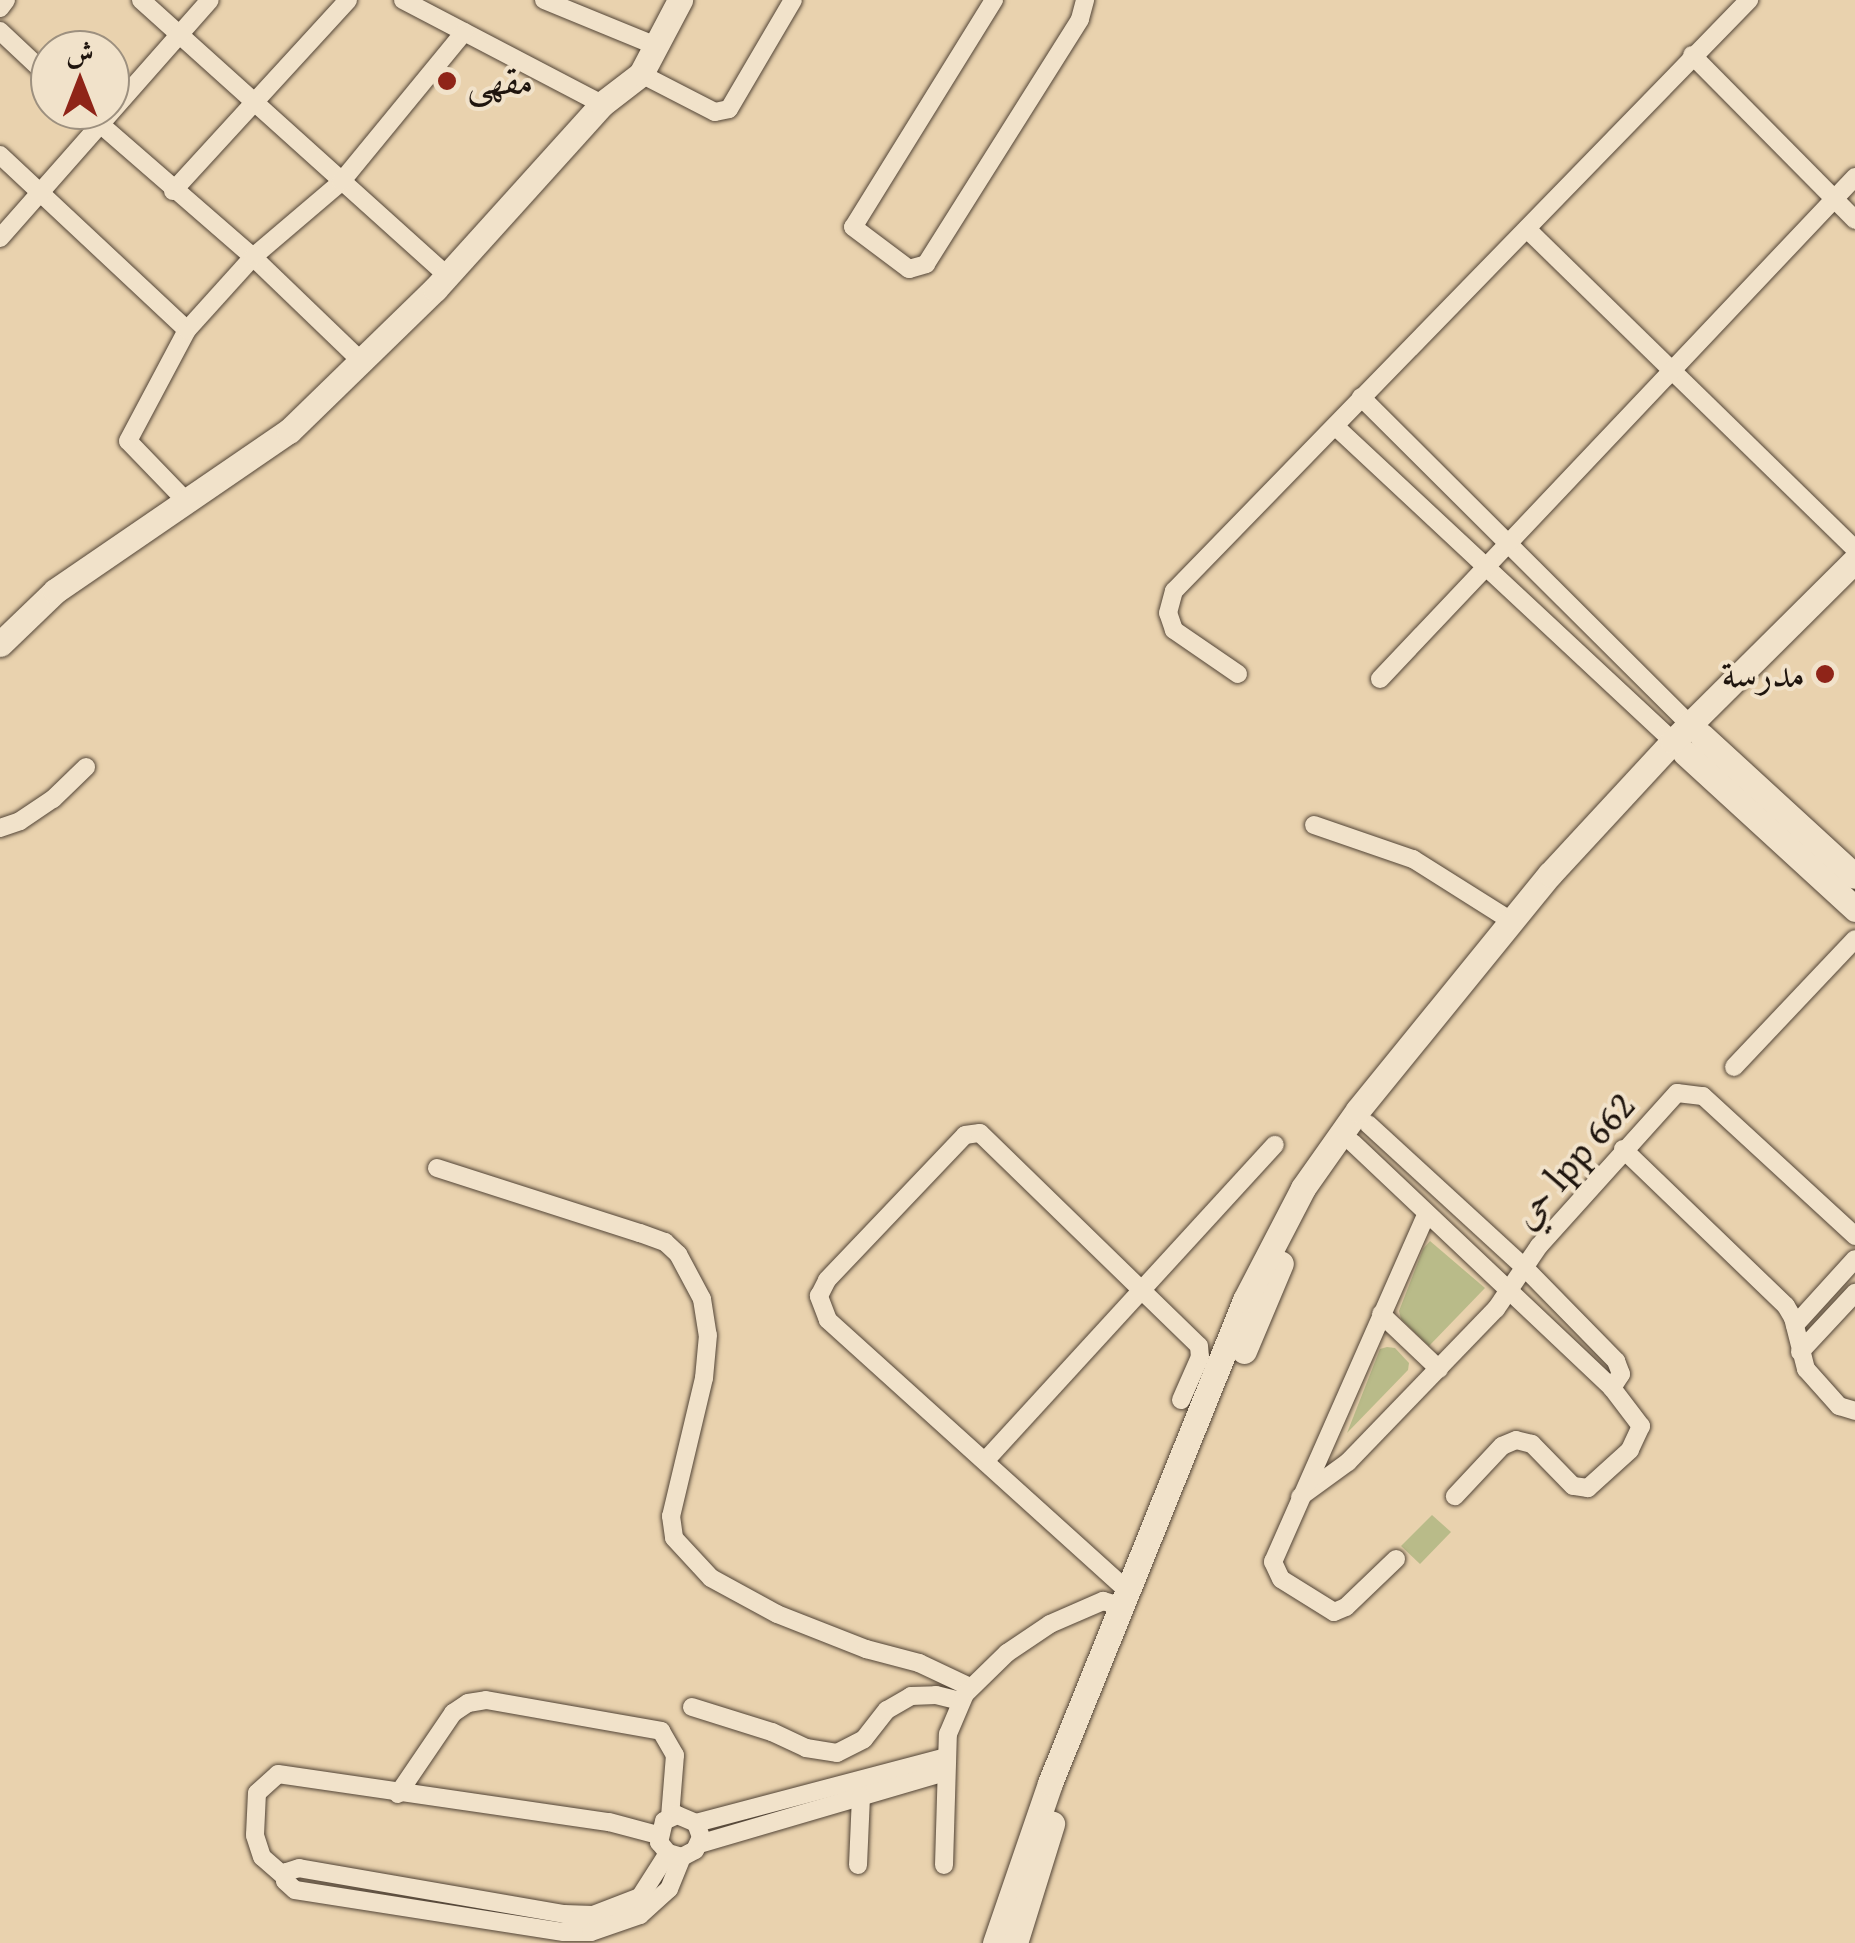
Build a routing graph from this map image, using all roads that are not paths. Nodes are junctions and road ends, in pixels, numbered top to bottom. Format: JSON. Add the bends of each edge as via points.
{"nodes":[{"id":1,"x":6,"y":0,"type":"edge"},
{"id":2,"x":142,"y":0,"type":"edge"},
{"id":3,"x":210,"y":0,"type":"edge"},
{"id":4,"x":348,"y":0,"type":"edge"},
{"id":5,"x":402,"y":0,"type":"edge"},
{"id":6,"x":546,"y":0,"type":"edge"},
{"id":7,"x":680,"y":0,"type":"edge"},
{"id":8,"x":792,"y":0,"type":"edge"},
{"id":9,"x":994,"y":0,"type":"edge"},
{"id":10,"x":1086,"y":0,"type":"edge"},
{"id":11,"x":1750,"y":0,"type":"edge"},
{"id":12,"x":0,"y":8,"type":"edge"},
{"id":13,"x":0,"y":31,"type":"edge"},
{"id":14,"x":464,"y":32,"type":"junction"},
{"id":15,"x":179,"y":36,"type":"junction"},
{"id":16,"x":656,"y":46,"type":"junction"},
{"id":17,"x":1692,"y":56,"type":"junction"},
{"id":18,"x":30,"y":59,"type":"edge"},
{"id":19,"x":641,"y":74,"type":"junction"},
{"id":20,"x":130,"y":91,"type":"edge"},
{"id":21,"x":602,"y":104,"type":"junction"},
{"id":22,"x":256,"y":105,"type":"junction"},
{"id":23,"x":96,"y":130,"type":"edge"},
{"id":24,"x":106,"y":130,"type":"edge"},
{"id":25,"x":0,"y":155,"type":"edge"},
{"id":26,"x":1855,"y":178,"type":"edge"},
{"id":27,"x":341,"y":182,"type":"junction"},
{"id":28,"x":173,"y":191,"type":"junction"},
{"id":29,"x":40,"y":194,"type":"junction"},
{"id":30,"x":1833,"y":199,"type":"junction"},
{"id":31,"x":1855,"y":220,"type":"edge"},
{"id":32,"x":1527,"y":229,"type":"junction"},
{"id":33,"x":0,"y":238,"type":"edge"},
{"id":34,"x":254,"y":257,"type":"junction"},
{"id":35,"x":447,"y":276,"type":"junction"},
{"id":36,"x":187,"y":330,"type":"junction"},
{"id":37,"x":361,"y":361,"type":"junction"},
{"id":38,"x":1674,"y":368,"type":"junction"},
{"id":39,"x":1361,"y":398,"type":"junction"},
{"id":40,"x":1336,"y":427,"type":"junction"},
{"id":41,"x":186,"y":501,"type":"junction"},
{"id":42,"x":1509,"y":545,"type":"junction"},
{"id":43,"x":1855,"y":549,"type":"edge"},
{"id":44,"x":1855,"y":560,"type":"edge"},
{"id":45,"x":1487,"y":568,"type":"junction"},
{"id":46,"x":1855,"y":584,"type":"edge"},
{"id":47,"x":0,"y":644,"type":"edge"},
{"id":48,"x":1238,"y":674,"type":"dead end"},
{"id":49,"x":1380,"y":679,"type":"dead end"},
{"id":50,"x":1688,"y":739,"type":"junction"},
{"id":51,"x":86,"y":766,"type":"dead end"},
{"id":52,"x":1314,"y":825,"type":"dead end"},
{"id":53,"x":0,"y":828,"type":"edge"},
{"id":54,"x":1855,"y":876,"type":"edge"},
{"id":55,"x":1855,"y":910,"type":"edge"},
{"id":56,"x":1510,"y":920,"type":"junction"},
{"id":57,"x":1855,"y":939,"type":"edge"},
{"id":58,"x":1734,"y":1067,"type":"dead end"},
{"id":59,"x":1360,"y":1133,"type":"junction"},
{"id":60,"x":1276,"y":1145,"type":"dead end"},
{"id":61,"x":1623,"y":1149,"type":"junction"},
{"id":62,"x":437,"y":1168,"type":"dead end"},
{"id":63,"x":1427,"y":1213,"type":"junction"},
{"id":64,"x":1855,"y":1236,"type":"edge"},
{"id":65,"x":1855,"y":1260,"type":"edge"},
{"id":66,"x":1524,"y":1267,"type":"junction"},
{"id":67,"x":1142,"y":1290,"type":"junction"},
{"id":68,"x":1509,"y":1290,"type":"junction"},
{"id":69,"x":1855,"y":1293,"type":"edge"},
{"id":70,"x":1381,"y":1314,"type":"junction"},
{"id":71,"x":1795,"y":1325,"type":"junction"},
{"id":72,"x":1800,"y":1352,"type":"junction"},
{"id":73,"x":1440,"y":1370,"type":"junction"},
{"id":74,"x":1612,"y":1388,"type":"junction"},
{"id":75,"x":1180,"y":1400,"type":"dead end"},
{"id":76,"x":1855,"y":1411,"type":"edge"},
{"id":77,"x":985,"y":1461,"type":"junction"},
{"id":78,"x":1455,"y":1496,"type":"dead end"},
{"id":79,"x":1300,"y":1497,"type":"junction"},
{"id":80,"x":1396,"y":1559,"type":"dead end"},
{"id":81,"x":1126,"y":1599,"type":"junction"},
{"id":82,"x":965,"y":1694,"type":"junction"},
{"id":83,"x":692,"y":1707,"type":"dead end"},
{"id":84,"x":945,"y":1764,"type":"junction"},
{"id":85,"x":398,"y":1794,"type":"junction"},
{"id":86,"x":861,"y":1796,"type":"junction"},
{"id":87,"x":798,"y":1806,"type":"junction"},
{"id":88,"x":670,"y":1817,"type":"junction"},
{"id":89,"x":696,"y":1823,"type":"junction"},
{"id":90,"x":658,"y":1834,"type":"junction"},
{"id":91,"x":699,"y":1844,"type":"junction"},
{"id":92,"x":675,"y":1855,"type":"junction"},
{"id":93,"x":858,"y":1865,"type":"dead end"},
{"id":94,"x":944,"y":1865,"type":"dead end"},
{"id":95,"x":995,"y":1943,"type":"edge"},
{"id":96,"x":1016,"y":1943,"type":"edge"}],
"edges":[{"from":1,"to":12,"type":"street"},
{"from":2,"to":15,"type":"street"},
{"from":3,"to":15,"type":"street"},
{"from":4,"to":22,"type":"street"},
{"from":5,"to":14,"type":"street"},
{"from":6,"to":16,"type":"street"},
{"from":7,"to":16,"type":"main road"},
{"from":8,"to":19,"type":"street","via":[[729,110],[716,112]]},
{"from":9,"to":10,"type":"street","via":[[853,227],[910,269],[926,264]]},
{"from":11,"to":17,"type":"street"},
{"from":13,"to":18,"type":"street"},
{"from":14,"to":21,"type":"street"},
{"from":14,"to":27,"type":"street"},
{"from":15,"to":20,"type":"street"},
{"from":15,"to":22,"type":"street"},
{"from":16,"to":19,"type":"main road"},
{"from":17,"to":30,"type":"street"},
{"from":17,"to":32,"type":"street"},
{"from":19,"to":21,"type":"main road"},
{"from":21,"to":35,"type":"main road"},
{"from":22,"to":27,"type":"street"},
{"from":22,"to":28,"type":"street"},
{"from":23,"to":29,"type":"street"},
{"from":24,"to":28,"type":"street"},
{"from":25,"to":29,"type":"street"},
{"from":26,"to":30,"type":"street"},
{"from":27,"to":34,"type":"street"},
{"from":27,"to":35,"type":"street"},
{"from":28,"to":34,"type":"street"},
{"from":29,"to":33,"type":"street"},
{"from":29,"to":36,"type":"street"},
{"from":30,"to":31,"type":"street"},
{"from":30,"to":38,"type":"street"},
{"from":32,"to":38,"type":"street"},
{"from":32,"to":39,"type":"street"},
{"from":34,"to":36,"type":"street"},
{"from":34,"to":37,"type":"street"},
{"from":35,"to":37,"type":"main road"},
{"from":36,"to":41,"type":"street","via":[[128,441]]},
{"from":37,"to":41,"type":"main road","via":[[289,430]]},
{"from":38,"to":42,"type":"street"},
{"from":38,"to":43,"type":"street"},
{"from":39,"to":40,"type":"street"},
{"from":39,"to":42,"type":"street"},
{"from":40,"to":45,"type":"street"},
{"from":40,"to":48,"type":"street","via":[[1174,591],[1168,613],[1174,630]]},
{"from":41,"to":47,"type":"main road","via":[[54,591]]},
{"from":42,"to":45,"type":"street"},
{"from":42,"to":50,"type":"street"},
{"from":44,"to":50,"type":"main road"},
{"from":45,"to":49,"type":"street"},
{"from":45,"to":50,"type":"street"},
{"from":46,"to":50,"type":"main road"},
{"from":50,"to":54,"type":"main road"},
{"from":50,"to":55,"type":"main road"},
{"from":50,"to":56,"type":"main road"},
{"from":50,"to":59,"type":"main road","via":[[1501,954]]},
{"from":51,"to":53,"type":"street","via":[[53,799]]},
{"from":52,"to":56,"type":"street","via":[[1412,858]]},
{"from":56,"to":81,"type":"main road","via":[[1338,1135],[1287,1215]]},
{"from":57,"to":58,"type":"street"},
{"from":59,"to":63,"type":"street"},
{"from":59,"to":66,"type":"street"},
{"from":59,"to":96,"type":"main road","via":[[1302,1220],[1269,1289],[1077,1758]]},
{"from":60,"to":67,"type":"street"},
{"from":61,"to":64,"type":"street","name":"حي lpp 662","via":[[1670,1098],[1695,1093]]},
{"from":61,"to":66,"type":"street","name":"حي lpp 662"},
{"from":61,"to":71,"type":"street","via":[[1786,1306]]},
{"from":62,"to":82,"type":"street","via":[[640,1233],[678,1254],[702,1299],[708,1336],[670,1516],[674,1538],[711,1578],[776,1614],[919,1663]]},
{"from":63,"to":68,"type":"street"},
{"from":63,"to":70,"type":"street"},
{"from":65,"to":71,"type":"street"},
{"from":66,"to":68,"type":"street","name":"حي lpp 662"},
{"from":66,"to":74,"type":"street","via":[[1618,1365]]},
{"from":67,"to":75,"type":"street","via":[[1201,1351]]},
{"from":67,"to":77,"type":"street"},
{"from":67,"to":77,"type":"street","via":[[975,1132],[827,1280],[819,1305],[828,1320]]},
{"from":68,"to":73,"type":"street","name":"حي lpp 662"},
{"from":68,"to":74,"type":"street"},
{"from":69,"to":72,"type":"street"},
{"from":70,"to":73,"type":"street"},
{"from":70,"to":79,"type":"street"},
{"from":71,"to":72,"type":"street"},
{"from":72,"to":76,"type":"street","via":[[1832,1399]]},
{"from":73,"to":79,"type":"street","name":"حي lpp 662","via":[[1348,1462]]},
{"from":74,"to":78,"type":"street","via":[[1638,1419],[1641,1434],[1594,1486],[1572,1486],[1532,1444],[1516,1440],[1502,1446]]},
{"from":77,"to":81,"type":"street"},
{"from":79,"to":80,"type":"street","via":[[1274,1568],[1281,1580],[1328,1611],[1346,1607]]},
{"from":81,"to":82,"type":"street","via":[[1104,1600],[1050,1624],[1007,1652]]},
{"from":81,"to":95,"type":"main road","via":[[1031,1833]]},
{"from":82,"to":83,"type":"street","via":[[910,1696],[838,1753]]},
{"from":82,"to":84,"type":"street","via":[[951,1723]]},
{"from":84,"to":86,"type":"street"},
{"from":84,"to":87,"type":"street"},
{"from":84,"to":94,"type":"street"},
{"from":85,"to":88,"type":"street","via":[[453,1713],[486,1700],[661,1732],[675,1755]]},
{"from":85,"to":90,"type":"street"},
{"from":85,"to":92,"type":"street","via":[[288,1773],[269,1778],[257,1793],[256,1842],[266,1863],[286,1876],[299,1868],[552,1921],[632,1903]]},
{"from":86,"to":87,"type":"street"},
{"from":86,"to":93,"type":"street"},
{"from":87,"to":89,"type":"street"},
{"from":87,"to":91,"type":"street"},
{"from":88,"to":89,"type":"street","via":[[684,1815]]},
{"from":88,"to":90,"type":"street"},
{"from":89,"to":91,"type":"street"},
{"from":90,"to":92,"type":"street"},
{"from":91,"to":92,"type":"street"}]}
